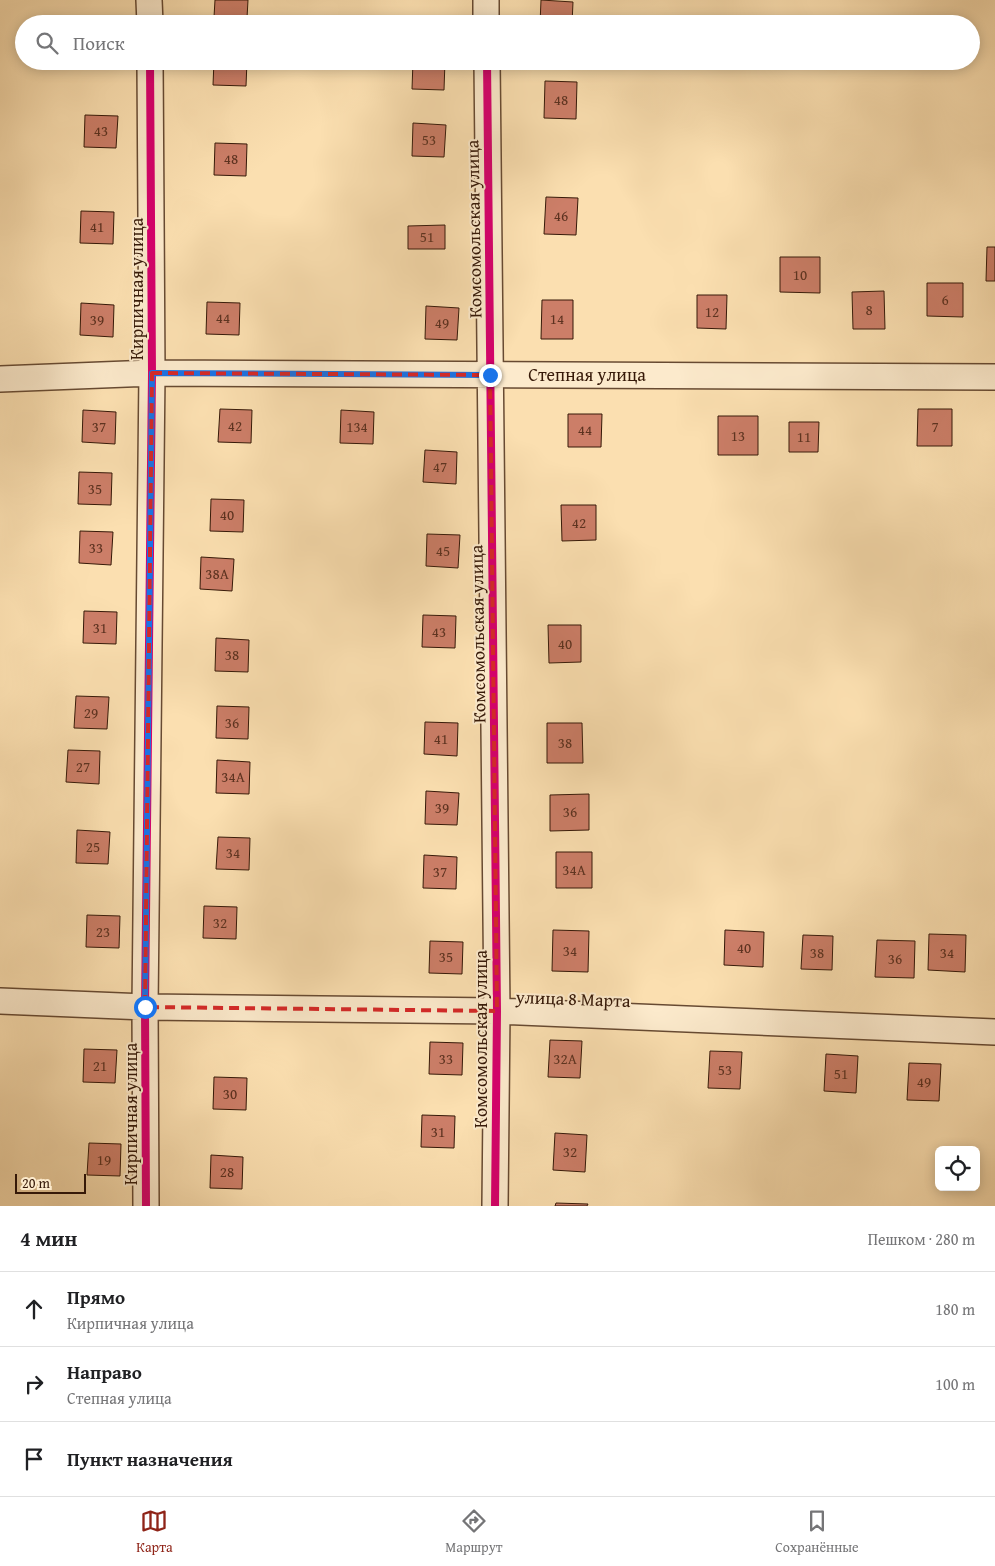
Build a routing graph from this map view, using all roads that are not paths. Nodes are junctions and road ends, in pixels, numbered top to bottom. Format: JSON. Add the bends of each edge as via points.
{"nodes":[{"id":1,"x":149,"y":0,"type":"edge"},
{"id":2,"x":486,"y":0,"type":"edge"},
{"id":3,"x":150,"y":15,"type":"edge"},
{"id":4,"x":486,"y":15,"type":"edge"},
{"id":5,"x":150,"y":70,"type":"edge"},
{"id":6,"x":487,"y":70,"type":"edge"},
{"id":7,"x":152,"y":373,"type":"junction"},
{"id":8,"x":490,"y":375,"type":"junction"},
{"id":9,"x":995,"y":377,"type":"edge"},
{"id":10,"x":0,"y":378,"type":"edge"},
{"id":11,"x":0,"y":1002,"type":"edge"},
{"id":12,"x":145,"y":1007,"type":"junction"},
{"id":13,"x":497,"y":1011,"type":"junction"},
{"id":14,"x":995,"y":1032,"type":"edge"},
{"id":15,"x":146,"y":1206,"type":"edge"},
{"id":16,"x":495,"y":1206,"type":"edge"}],
"edges":[{"from":1,"to":3,"type":"street"},
{"from":2,"to":4,"type":"street"},
{"from":5,"to":7,"type":"street","name":"Кирпичная улица"},
{"from":6,"to":8,"type":"street","name":"Комсомольская улица"},
{"from":7,"to":8,"type":"street","name":"Степная улица"},
{"from":7,"to":10,"type":"street","name":"Степная улица"},
{"from":7,"to":12,"type":"street","name":"Кирпичная улица"},
{"from":8,"to":9,"type":"street","name":"Степная улица"},
{"from":8,"to":13,"type":"street","name":"Комсомольская улица"},
{"from":11,"to":12,"type":"street","name":"улица 8 Марта"},
{"from":12,"to":13,"type":"street","name":"улица 8 Марта"},
{"from":12,"to":15,"type":"street","name":"Кирпичная улица"},
{"from":13,"to":14,"type":"street","name":"улица 8 Марта"},
{"from":13,"to":16,"type":"street","name":"Комсомольская улица"}]}
